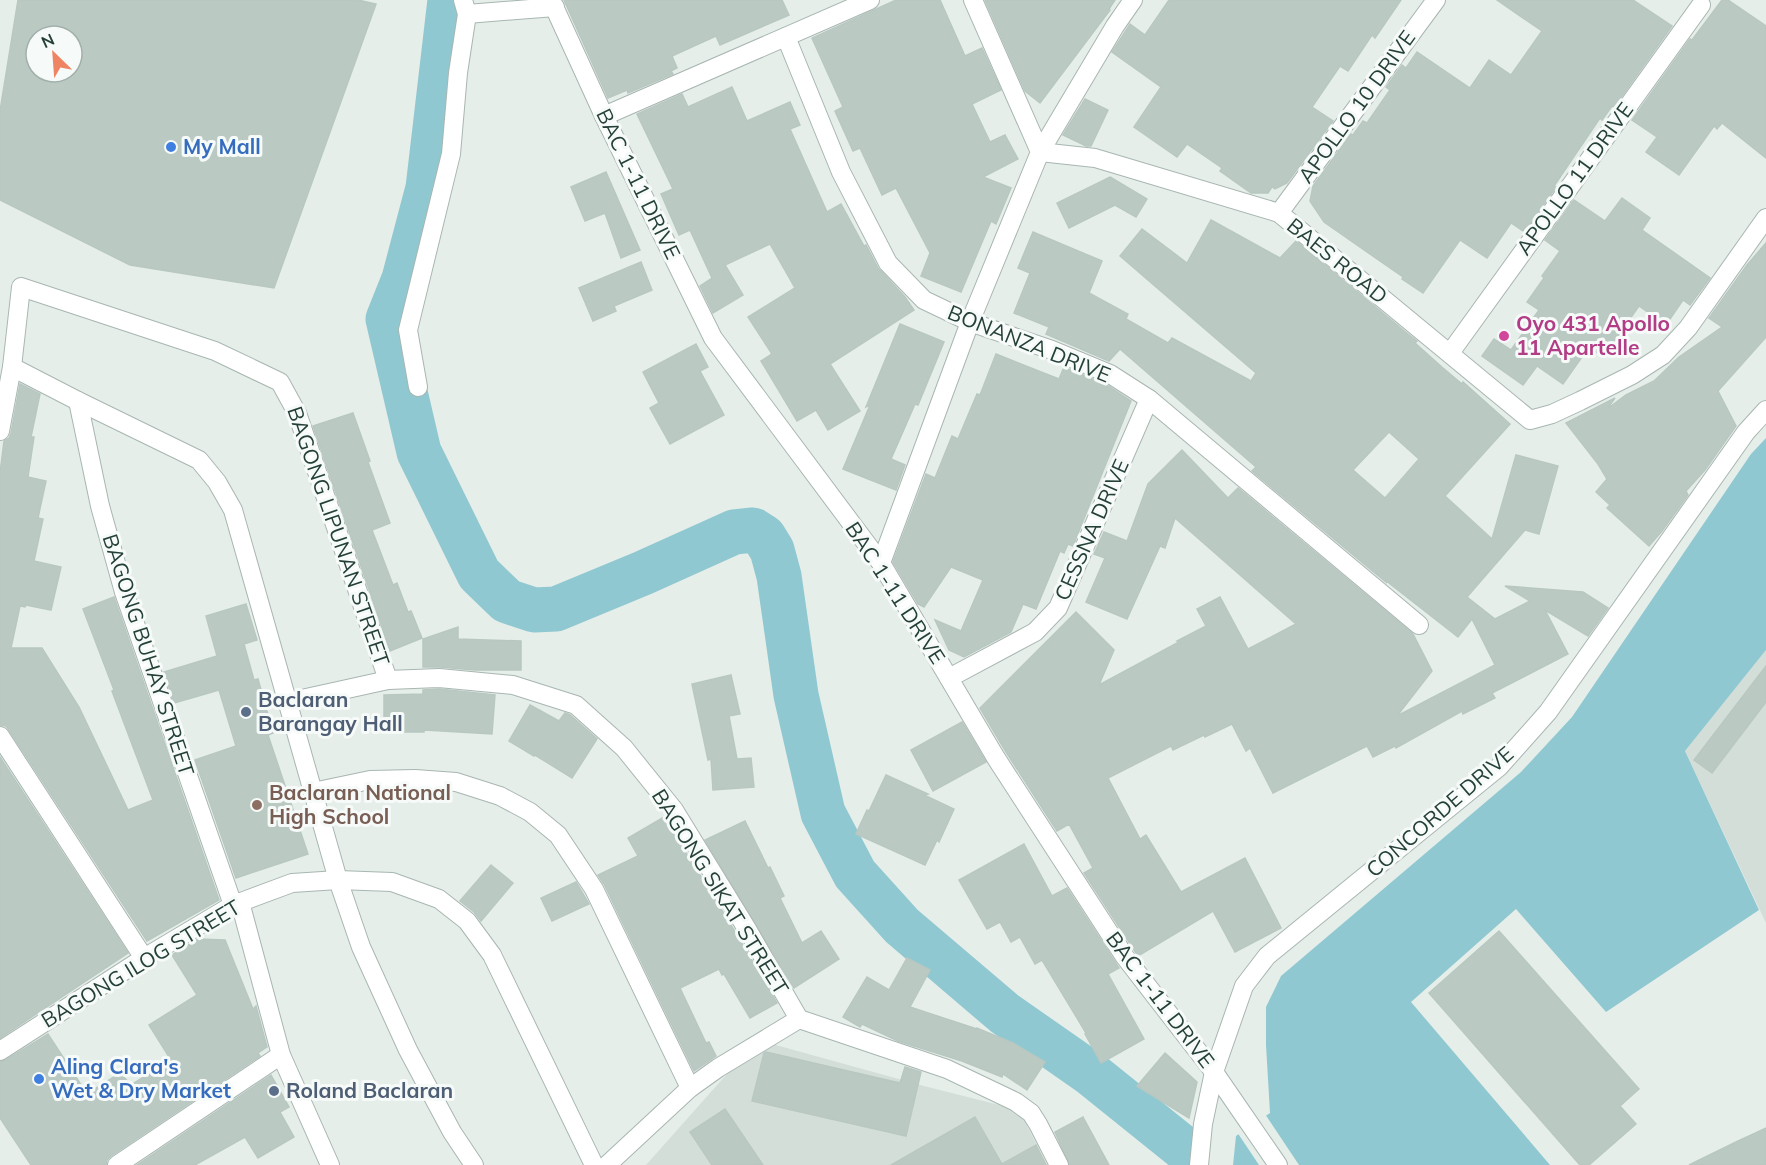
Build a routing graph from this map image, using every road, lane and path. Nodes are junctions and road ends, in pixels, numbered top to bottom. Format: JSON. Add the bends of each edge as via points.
{"nodes":[{"id":1,"x":870,"y":0,"type":"edge"},
{"id":2,"x":973,"y":0,"type":"edge"},
{"id":3,"x":1133,"y":0,"type":"edge"},
{"id":4,"x":1436,"y":0,"type":"edge"},
{"id":5,"x":553,"y":4,"type":"edge"},
{"id":6,"x":1701,"y":5,"type":"dead end"},
{"id":7,"x":465,"y":7,"type":"edge"},
{"id":8,"x":786,"y":37,"type":"junction"},
{"id":9,"x":604,"y":116,"type":"junction"},
{"id":10,"x":1040,"y":152,"type":"junction"},
{"id":11,"x":1279,"y":213,"type":"junction"},
{"id":12,"x":1766,"y":218,"type":"edge"},
{"id":13,"x":970,"y":322,"type":"junction"},
{"id":14,"x":1450,"y":353,"type":"junction"},
{"id":15,"x":12,"y":367,"type":"junction"},
{"id":16,"x":418,"y":387,"type":"dead end"},
{"id":17,"x":1149,"y":399,"type":"junction"},
{"id":18,"x":78,"y":402,"type":"junction"},
{"id":19,"x":1766,"y":410,"type":"edge"},
{"id":20,"x":0,"y":431,"type":"edge"},
{"id":21,"x":881,"y":563,"type":"junction"},
{"id":22,"x":1419,"y":625,"type":"dead end"},
{"id":23,"x":950,"y":678,"type":"junction"},
{"id":24,"x":388,"y":680,"type":"junction"},
{"id":25,"x":288,"y":702,"type":"junction"},
{"id":26,"x":0,"y":736,"type":"edge"},
{"id":27,"x":313,"y":792,"type":"junction"},
{"id":28,"x":338,"y":880,"type":"junction"},
{"id":29,"x":237,"y":904,"type":"junction"},
{"id":30,"x":144,"y":958,"type":"junction"},
{"id":31,"x":799,"y":1019,"type":"junction"},
{"id":32,"x":0,"y":1051,"type":"edge"},
{"id":33,"x":281,"y":1055,"type":"junction"},
{"id":34,"x":1214,"y":1072,"type":"junction"},
{"id":35,"x":690,"y":1088,"type":"junction"},
{"id":36,"x":117,"y":1165,"type":"edge"},
{"id":37,"x":330,"y":1165,"type":"edge"},
{"id":38,"x":474,"y":1165,"type":"edge"},
{"id":39,"x":594,"y":1165,"type":"edge"},
{"id":40,"x":607,"y":1165,"type":"edge"},
{"id":41,"x":1059,"y":1165,"type":"edge"},
{"id":42,"x":1199,"y":1165,"type":"edge"},
{"id":43,"x":1278,"y":1165,"type":"edge"}],
"edges":[{"from":1,"to":8,"type":"street"},
{"from":2,"to":10,"type":"street"},
{"from":3,"to":10,"type":"street"},
{"from":4,"to":11,"type":"street","name":"APOLLO 10 DRIVE"},
{"from":5,"to":7,"type":"street"},
{"from":5,"to":9,"type":"street","name":"BAC 1-11 DRIVE"},
{"from":6,"to":14,"type":"street","name":"APOLLO 11 DRIVE"},
{"from":7,"to":16,"type":"street","via":[[451,154],[408,330]]},
{"from":8,"to":9,"type":"street"},
{"from":8,"to":13,"type":"street","name":"BONANZA DRIVE","via":[[841,172],[888,263],[924,300]]},
{"from":9,"to":21,"type":"street","name":"BAC 1-11 DRIVE","via":[[712,339]]},
{"from":10,"to":11,"type":"street","name":"BAES ROAD","via":[[1095,158]]},
{"from":10,"to":13,"type":"street"},
{"from":11,"to":14,"type":"street","name":"BAES ROAD"},
{"from":12,"to":14,"type":"street","name":"BAES ROAD","via":[[1688,328],[1663,354],[1632,375],[1552,414],[1530,420]]},
{"from":13,"to":17,"type":"street","name":"BONANZA DRIVE","via":[[1052,350],[1110,375]]},
{"from":13,"to":21,"type":"street"},
{"from":15,"to":18,"type":"street"},
{"from":15,"to":20,"type":"street"},
{"from":15,"to":24,"type":"street","name":"BAGONG LIPUNAN STREET","via":[[21,286],[215,351],[280,382],[297,413]]},
{"from":17,"to":22,"type":"street","name":"BONANZA DRIVE"},
{"from":17,"to":23,"type":"street","name":"CESSNA DRIVE","via":[[1058,608],[1035,632]]},
{"from":18,"to":25,"type":"street","via":[[199,460],[217,482],[234,510]]},
{"from":18,"to":29,"type":"street","name":"BAGONG BUHAY STREET","via":[[100,506],[124,592]]},
{"from":19,"to":34,"type":"street","name":"CONCORDE DRIVE","via":[[1746,432],[1548,712],[1499,767],[1267,956],[1244,986]]},
{"from":21,"to":23,"type":"street","name":"BAC 1-11 DRIVE"},
{"from":23,"to":34,"type":"street","name":"BAC 1-11 DRIVE","via":[[996,758],[1125,957]]},
{"from":24,"to":25,"type":"street","name":"BAGONG SIKAT STREET"},
{"from":24,"to":31,"type":"street","name":"BAGONG SIKAT STREET","via":[[439,678],[513,685],[576,705],[624,748],[674,810]]},
{"from":25,"to":27,"type":"street"},
{"from":26,"to":30,"type":"street"},
{"from":27,"to":28,"type":"street"},
{"from":27,"to":35,"type":"street","via":[[369,780],[456,782],[500,796],[530,812],[558,835],[594,889]]},
{"from":28,"to":29,"type":"street","name":"BAGONG ILOG STREET","via":[[292,883]]},
{"from":28,"to":38,"type":"street","via":[[361,947],[408,1050]]},
{"from":28,"to":39,"type":"street","name":"BAGONG ILOG STREET","via":[[392,882],[439,899],[467,921],[492,955]]},
{"from":29,"to":30,"type":"street","name":"BAGONG ILOG STREET"},
{"from":29,"to":33,"type":"street","name":"BAGONG BUHAY STREET"},
{"from":30,"to":32,"type":"street","name":"BAGONG ILOG STREET"},
{"from":31,"to":35,"type":"street"},
{"from":31,"to":41,"type":"street","name":"BAGONG SIKAT STREET","via":[[947,1069],[1016,1102],[1031,1113]]},
{"from":33,"to":36,"type":"street"},
{"from":33,"to":37,"type":"street","name":"BAGONG BUHAY STREET"},
{"from":34,"to":42,"type":"street","name":"CONCORDE DRIVE"},
{"from":34,"to":43,"type":"street","name":"BAC 1-11 DRIVE"},
{"from":35,"to":40,"type":"street"}]}
